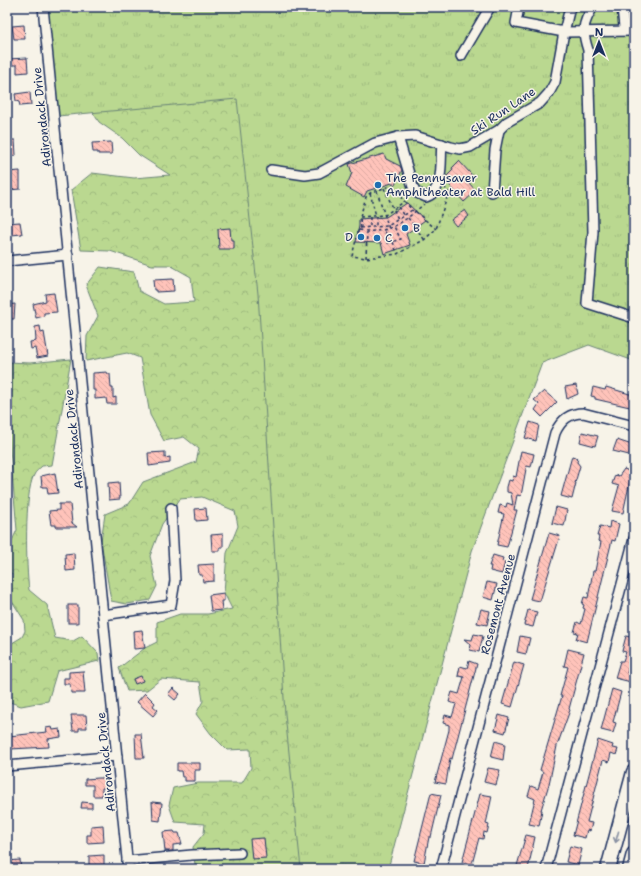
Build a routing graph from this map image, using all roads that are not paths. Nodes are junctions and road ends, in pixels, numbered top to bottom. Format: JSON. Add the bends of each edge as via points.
{"nodes":[{"id":1,"x":43,"y":7,"type":"edge"},
{"id":2,"x":490,"y":7,"type":"edge"},
{"id":3,"x":519,"y":7,"type":"edge"},
{"id":4,"x":570,"y":7,"type":"edge"},
{"id":5,"x":592,"y":7,"type":"edge"},
{"id":6,"x":622,"y":7,"type":"edge"},
{"id":7,"x":624,"y":27,"type":"dead end"},
{"id":8,"x":634,"y":31,"type":"edge"},
{"id":9,"x":564,"y":32,"type":"junction"},
{"id":10,"x":582,"y":32,"type":"junction"},
{"id":11,"x":461,"y":56,"type":"dead end"},
{"id":12,"x":499,"y":130,"type":"junction"},
{"id":13,"x":398,"y":137,"type":"junction"},
{"id":14,"x":442,"y":144,"type":"junction"},
{"id":15,"x":271,"y":170,"type":"dead end"},
{"id":16,"x":492,"y":192,"type":"dead end"},
{"id":17,"x":68,"y":255,"type":"junction"},
{"id":18,"x":7,"y":261,"type":"edge"},
{"id":19,"x":634,"y":318,"type":"edge"},
{"id":20,"x":634,"y":426,"type":"edge"},
{"id":21,"x":171,"y":508,"type":"dead end"},
{"id":22,"x":634,"y":540,"type":"edge"},
{"id":23,"x":103,"y":615,"type":"junction"},
{"id":24,"x":117,"y":756,"type":"junction"},
{"id":25,"x":7,"y":766,"type":"edge"},
{"id":26,"x":634,"y":772,"type":"edge"},
{"id":27,"x":240,"y":853,"type":"dead end"},
{"id":28,"x":634,"y":854,"type":"edge"},
{"id":29,"x":128,"y":865,"type":"edge"},
{"id":30,"x":441,"y":869,"type":"edge"},
{"id":31,"x":546,"y":869,"type":"edge"},
{"id":32,"x":608,"y":869,"type":"edge"},
{"id":33,"x":630,"y":869,"type":"edge"}],
"edges":[{"from":1,"to":17,"type":"street","name":"Adirondack Drive"},
{"from":2,"to":11,"type":"street"},
{"from":3,"to":9,"type":"street","via":[[516,23]]},
{"from":4,"to":9,"type":"street","name":"Ski Run Lane"},
{"from":5,"to":10,"type":"street"},
{"from":6,"to":7,"type":"street"},
{"from":8,"to":10,"type":"street"},
{"from":9,"to":10,"type":"street"},
{"from":9,"to":12,"type":"street","name":"Ski Run Lane","via":[[555,82],[549,93],[540,103],[507,122]]},
{"from":10,"to":19,"type":"street","via":[[588,50],[593,232],[587,303]]},
{"from":12,"to":14,"type":"street","name":"Ski Run Lane","via":[[470,147],[460,149]]},
{"from":12,"to":16,"type":"street"},
{"from":13,"to":14,"type":"street","name":"Ski Run Lane","via":[[415,136]]},
{"from":13,"to":14,"type":"street","via":[[413,187],[416,192],[426,197],[430,196],[440,179]]},
{"from":13,"to":15,"type":"street","name":"Ski Run Lane","via":[[375,143],[319,173],[305,175]]},
{"from":17,"to":18,"type":"street"},
{"from":17,"to":23,"type":"street","name":"Adirondack Drive"},
{"from":20,"to":30,"type":"street","name":"Rosemont Avenue","via":[[575,413],[561,422],[555,432]]},
{"from":21,"to":23,"type":"street","via":[[175,581],[171,605]]},
{"from":22,"to":31,"type":"street"},
{"from":23,"to":24,"type":"street","name":"Adirondack Drive"},
{"from":24,"to":25,"type":"street"},
{"from":24,"to":29,"type":"street","name":"Adirondack Drive"},
{"from":26,"to":32,"type":"highway","one_way":true},
{"from":27,"to":29,"type":"street","via":[[192,855]]},
{"from":28,"to":33,"type":"highway"}]}
